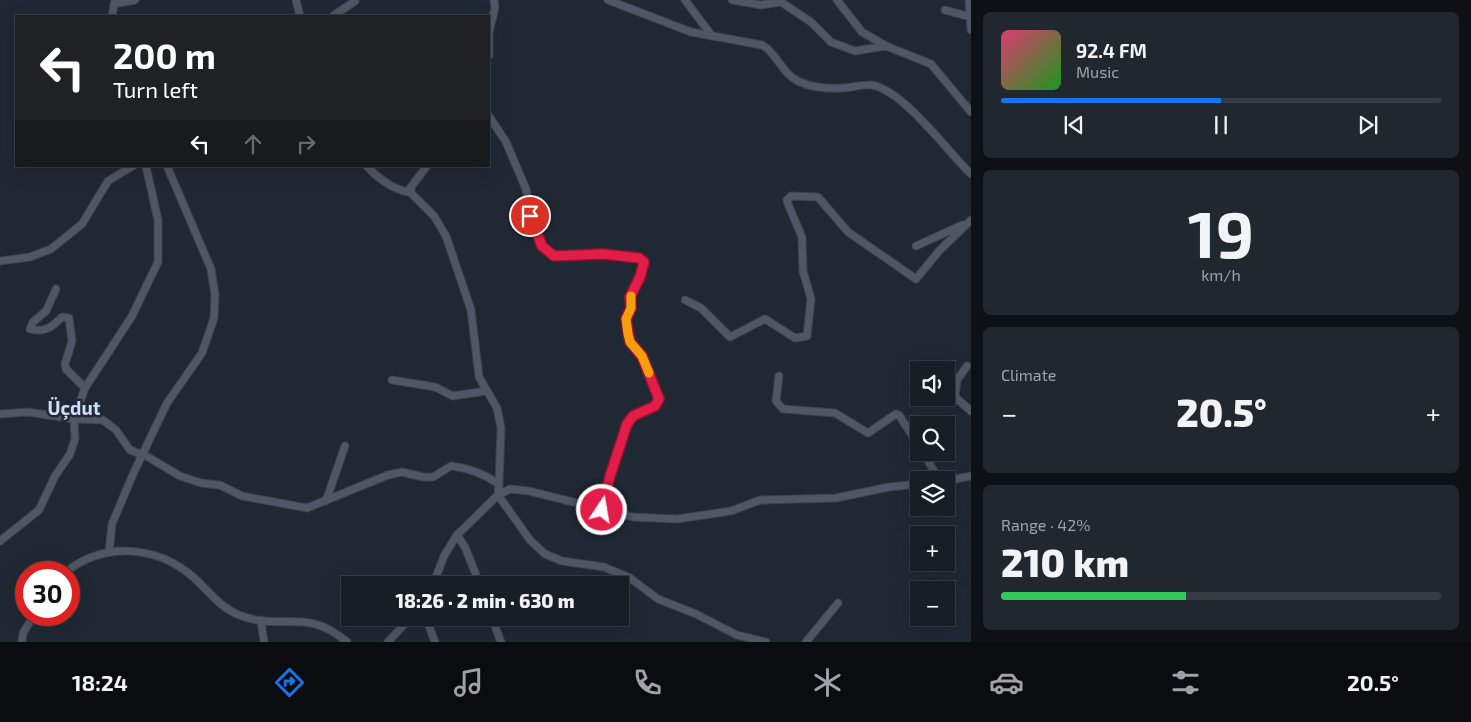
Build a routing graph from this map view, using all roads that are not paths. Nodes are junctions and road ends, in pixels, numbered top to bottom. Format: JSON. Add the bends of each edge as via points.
{"nodes":[{"id":1,"x":135,"y":0,"type":"edge"},
{"id":2,"x":296,"y":0,"type":"edge"},
{"id":3,"x":494,"y":0,"type":"edge"},
{"id":4,"x":608,"y":0,"type":"edge"},
{"id":5,"x":685,"y":0,"type":"edge"},
{"id":6,"x":732,"y":0,"type":"edge"},
{"id":7,"x":837,"y":0,"type":"edge"},
{"id":8,"x":969,"y":0,"type":"edge"},
{"id":9,"x":355,"y":1,"type":"edge"},
{"id":10,"x":115,"y":2,"type":"edge"},
{"id":11,"x":945,"y":10,"type":"dead end"},
{"id":12,"x":112,"y":15,"type":"edge"},
{"id":13,"x":300,"y":15,"type":"edge"},
{"id":14,"x":334,"y":15,"type":"edge"},
{"id":15,"x":971,"y":17,"type":"edge"},
{"id":16,"x":490,"y":28,"type":"edge"},
{"id":17,"x":971,"y":30,"type":"edge"},
{"id":18,"x":712,"y":36,"type":"junction"},
{"id":19,"x":886,"y":46,"type":"junction"},
{"id":20,"x":971,"y":112,"type":"edge"},
{"id":21,"x":490,"y":118,"type":"edge"},
{"id":22,"x":131,"y":167,"type":"edge"},
{"id":23,"x":146,"y":167,"type":"edge"},
{"id":24,"x":167,"y":167,"type":"edge"},
{"id":25,"x":368,"y":167,"type":"edge"},
{"id":26,"x":427,"y":167,"type":"edge"},
{"id":27,"x":971,"y":174,"type":"edge"},
{"id":28,"x":411,"y":186,"type":"junction"},
{"id":29,"x":968,"y":222,"type":"edge"},
{"id":30,"x":916,"y":246,"type":"dead end"},
{"id":31,"x":0,"y":261,"type":"edge"},
{"id":32,"x":56,"y":289,"type":"dead end"},
{"id":33,"x":685,"y":300,"type":"dead end"},
{"id":34,"x":967,"y":366,"type":"dead end"},
{"id":35,"x":779,"y":376,"type":"dead end"},
{"id":36,"x":392,"y":380,"type":"dead end"},
{"id":37,"x":85,"y":388,"type":"junction"},
{"id":38,"x":486,"y":391,"type":"junction"},
{"id":39,"x":971,"y":411,"type":"edge"},
{"id":40,"x":0,"y":414,"type":"edge"},
{"id":41,"x":74,"y":420,"type":"junction"},
{"id":42,"x":910,"y":432,"type":"edge"},
{"id":43,"x":345,"y":446,"type":"dead end"},
{"id":44,"x":142,"y":455,"type":"junction"},
{"id":45,"x":971,"y":476,"type":"edge"},
{"id":46,"x":955,"y":479,"type":"edge"},
{"id":47,"x":499,"y":484,"type":"junction"},
{"id":48,"x":910,"y":485,"type":"edge"},
{"id":49,"x":498,"y":495,"type":"junction"},
{"id":50,"x":326,"y":501,"type":"junction"},
{"id":51,"x":602,"y":510,"type":"junction"},
{"id":52,"x":457,"y":535,"type":"junction"},
{"id":53,"x":0,"y":540,"type":"edge"},
{"id":54,"x":109,"y":552,"type":"junction"},
{"id":55,"x":80,"y":563,"type":"edge"},
{"id":56,"x":436,"y":576,"type":"edge"},
{"id":57,"x":477,"y":576,"type":"edge"},
{"id":58,"x":838,"y":604,"type":"dead end"},
{"id":59,"x":261,"y":620,"type":"junction"},
{"id":60,"x":27,"y":626,"type":"edge"},
{"id":61,"x":403,"y":626,"type":"edge"},
{"id":62,"x":429,"y":626,"type":"edge"},
{"id":63,"x":495,"y":626,"type":"edge"},
{"id":64,"x":22,"y":642,"type":"edge"},
{"id":65,"x":264,"y":642,"type":"edge"},
{"id":66,"x":347,"y":642,"type":"edge"},
{"id":67,"x":388,"y":642,"type":"edge"},
{"id":68,"x":435,"y":642,"type":"edge"},
{"id":69,"x":501,"y":642,"type":"edge"},
{"id":70,"x":766,"y":642,"type":"edge"},
{"id":71,"x":806,"y":642,"type":"edge"}],
"edges":[{"from":1,"to":10,"type":"street"},
{"from":2,"to":13,"type":"street"},
{"from":3,"to":16,"type":"street"},
{"from":4,"to":18,"type":"street","via":[[677,27]]},
{"from":5,"to":18,"type":"street"},
{"from":6,"to":19,"type":"street","via":[[761,5],[781,2],[812,22],[831,42],[855,51]]},
{"from":7,"to":19,"type":"street","via":[[862,32]]},
{"from":8,"to":15,"type":"street"},
{"from":9,"to":14,"type":"street"},
{"from":10,"to":12,"type":"street"},
{"from":11,"to":15,"type":"street"},
{"from":15,"to":17,"type":"street"},
{"from":18,"to":27,"type":"street","via":[[762,45],[771,50],[787,74],[797,81],[818,87],[870,85],[882,88],[924,121],[950,155]]},
{"from":19,"to":20,"type":"street","via":[[931,64]]},
{"from":21,"to":51,"type":"street","via":[[506,142],[526,189],[530,216],[542,246],[554,256],[603,254],[639,258],[644,262],[630,297],[631,308],[626,319],[630,342],[644,360],[659,399],[655,406],[633,416],[627,424]]},
{"from":22,"to":31,"type":"street","via":[[108,181],[82,224],[51,249],[30,257]]},
{"from":23,"to":37,"type":"street","via":[[158,220],[158,262],[132,316]]},
{"from":24,"to":44,"type":"street","via":[[208,260],[214,286],[214,311],[205,346],[167,403]]},
{"from":25,"to":28,"type":"street","via":[[401,191],[408,192]]},
{"from":26,"to":28,"type":"street"},
{"from":28,"to":38,"type":"street","via":[[411,193],[434,216],[446,236],[471,310],[479,377]]},
{"from":29,"to":30,"type":"street"},
{"from":29,"to":33,"type":"street","via":[[916,279],[848,232],[818,197],[791,196],[787,200],[802,237],[803,271],[811,298],[806,336],[795,338],[765,319],[730,337],[701,308]]},
{"from":32,"to":37,"type":"street","via":[[46,311],[33,322],[30,330],[40,332],[62,317],[69,318],[72,341],[66,369]]},
{"from":34,"to":39,"type":"street","via":[[957,380],[955,397]]},
{"from":35,"to":42,"type":"street","via":[[776,402],[783,409],[836,413],[868,433],[896,414]]},
{"from":36,"to":38,"type":"street","via":[[435,387],[453,396]]},
{"from":37,"to":41,"type":"street"},
{"from":38,"to":47,"type":"street","via":[[497,408],[501,428]]},
{"from":40,"to":41,"type":"street","via":[[28,412]]},
{"from":41,"to":44,"type":"street","via":[[103,420],[116,430],[130,450]]},
{"from":41,"to":53,"type":"street","via":[[75,438],[70,454],[38,510]]},
{"from":43,"to":50,"type":"street"},
{"from":44,"to":50,"type":"street","via":[[180,476],[220,485],[242,496],[307,508]]},
{"from":44,"to":54,"type":"street","via":[[112,524]]},
{"from":45,"to":46,"type":"street"},
{"from":47,"to":49,"type":"street"},
{"from":47,"to":50,"type":"street","via":[[480,473],[451,466],[433,477],[402,472],[388,475]]},
{"from":48,"to":51,"type":"street","via":[[836,498],[760,500],[731,511],[677,519],[633,518]]},
{"from":49,"to":51,"type":"street","via":[[510,490],[529,491]]},
{"from":49,"to":52,"type":"street"},
{"from":49,"to":70,"type":"street","via":[[527,536],[545,554],[562,561],[604,567],[630,578],[658,599],[737,635]]},
{"from":52,"to":56,"type":"street"},
{"from":52,"to":57,"type":"street","via":[[466,546]]},
{"from":54,"to":55,"type":"street"},
{"from":54,"to":59,"type":"street","via":[[136,552],[166,560],[190,575],[229,610]]},
{"from":58,"to":71,"type":"street"},
{"from":59,"to":65,"type":"street"},
{"from":59,"to":66,"type":"street","via":[[318,623]]},
{"from":60,"to":64,"type":"street"},
{"from":61,"to":67,"type":"street"},
{"from":62,"to":68,"type":"street"},
{"from":63,"to":69,"type":"street"}]}
